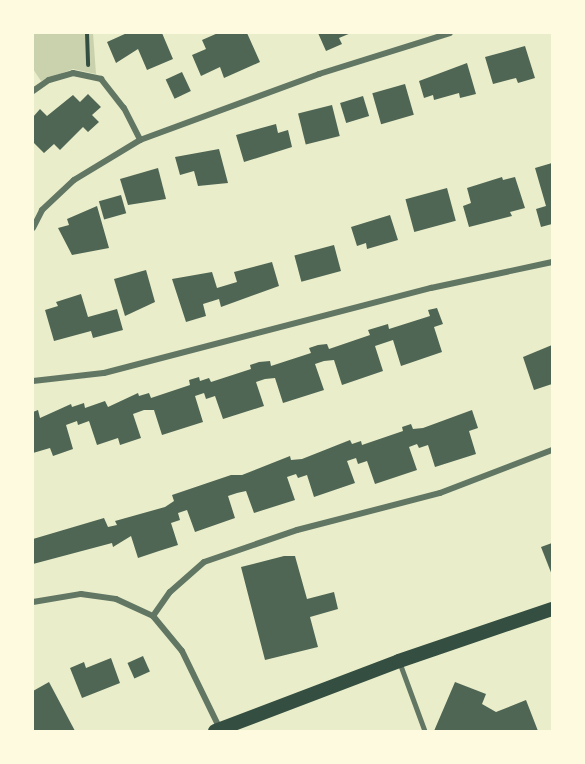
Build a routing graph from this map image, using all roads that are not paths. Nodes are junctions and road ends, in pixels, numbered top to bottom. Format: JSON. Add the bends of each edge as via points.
{"nodes":[{"id":1,"x":450,"y":33,"type":"edge"},
{"id":2,"x":33,"y":91,"type":"edge"},
{"id":3,"x":140,"y":140,"type":"junction"},
{"id":4,"x":33,"y":228,"type":"edge"},
{"id":5,"x":552,"y":262,"type":"edge"},
{"id":6,"x":33,"y":381,"type":"edge"},
{"id":7,"x":552,"y":450,"type":"edge"},
{"id":8,"x":33,"y":602,"type":"edge"},
{"id":9,"x":552,"y":609,"type":"edge"},
{"id":10,"x":153,"y":616,"type":"junction"},
{"id":11,"x":399,"y":661,"type":"junction"},
{"id":12,"x":218,"y":730,"type":"edge"},
{"id":13,"x":424,"y":731,"type":"edge"}],
"edges":[{"from":1,"to":3,"type":"street","via":[[319,74]]},
{"from":2,"to":3,"type":"street","via":[[49,80],[73,73],[101,79],[124,108]]},
{"from":3,"to":4,"type":"street","via":[[74,180],[42,210]]},
{"from":5,"to":6,"type":"street","via":[[432,288],[104,373]]},
{"from":7,"to":10,"type":"street","via":[[440,493],[297,530],[204,561],[170,592]]},
{"from":8,"to":10,"type":"street","via":[[81,594],[116,599]]},
{"from":9,"to":11,"type":"main road"},
{"from":10,"to":12,"type":"street","via":[[182,651]]},
{"from":11,"to":12,"type":"main road"},
{"from":11,"to":13,"type":"lane"}]}
